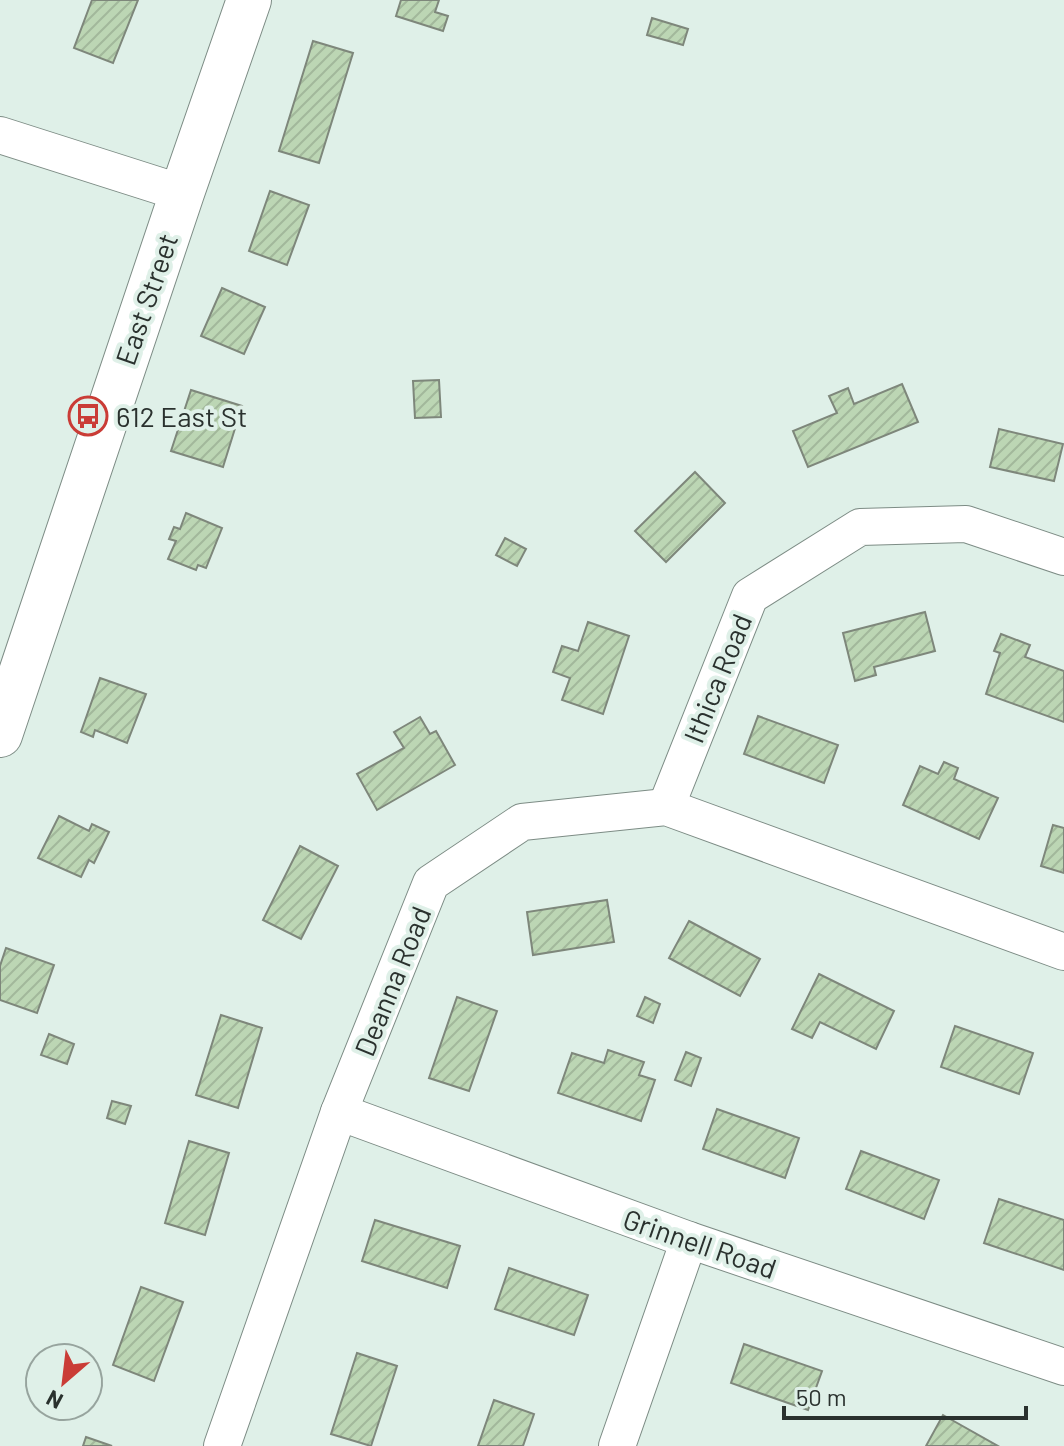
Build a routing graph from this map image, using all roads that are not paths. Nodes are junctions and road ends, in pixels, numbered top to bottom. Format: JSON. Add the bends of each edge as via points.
{"nodes":[{"id":1,"x":249,"y":0,"type":"edge"},
{"id":2,"x":0,"y":135,"type":"edge"},
{"id":3,"x":182,"y":193,"type":"junction"},
{"id":4,"x":1064,"y":557,"type":"edge"},
{"id":5,"x":0,"y":735,"type":"edge"},
{"id":6,"x":666,"y":807,"type":"junction"},
{"id":7,"x":1064,"y":952,"type":"edge"},
{"id":8,"x":339,"y":1112,"type":"junction"},
{"id":9,"x":689,"y":1240,"type":"junction"},
{"id":10,"x":1064,"y":1367,"type":"edge"},
{"id":11,"x":222,"y":1446,"type":"edge"},
{"id":12,"x":617,"y":1446,"type":"edge"}],
"edges":[{"from":1,"to":3,"type":"street","name":"East Street"},
{"from":2,"to":3,"type":"street"},
{"from":3,"to":5,"type":"street","name":"East Street"},
{"from":4,"to":6,"type":"street","name":"Ithica Road","via":[[966,524],[860,527],[750,596]]},
{"from":6,"to":7,"type":"street","name":"Deanna Road"},
{"from":6,"to":8,"type":"street","name":"Deanna Road","via":[[522,822],[431,883]]},
{"from":8,"to":9,"type":"street","name":"Grinnell Road"},
{"from":8,"to":11,"type":"street","name":"Deanna Road"},
{"from":9,"to":10,"type":"street","name":"Grinnell Road"},
{"from":9,"to":12,"type":"street"}]}
